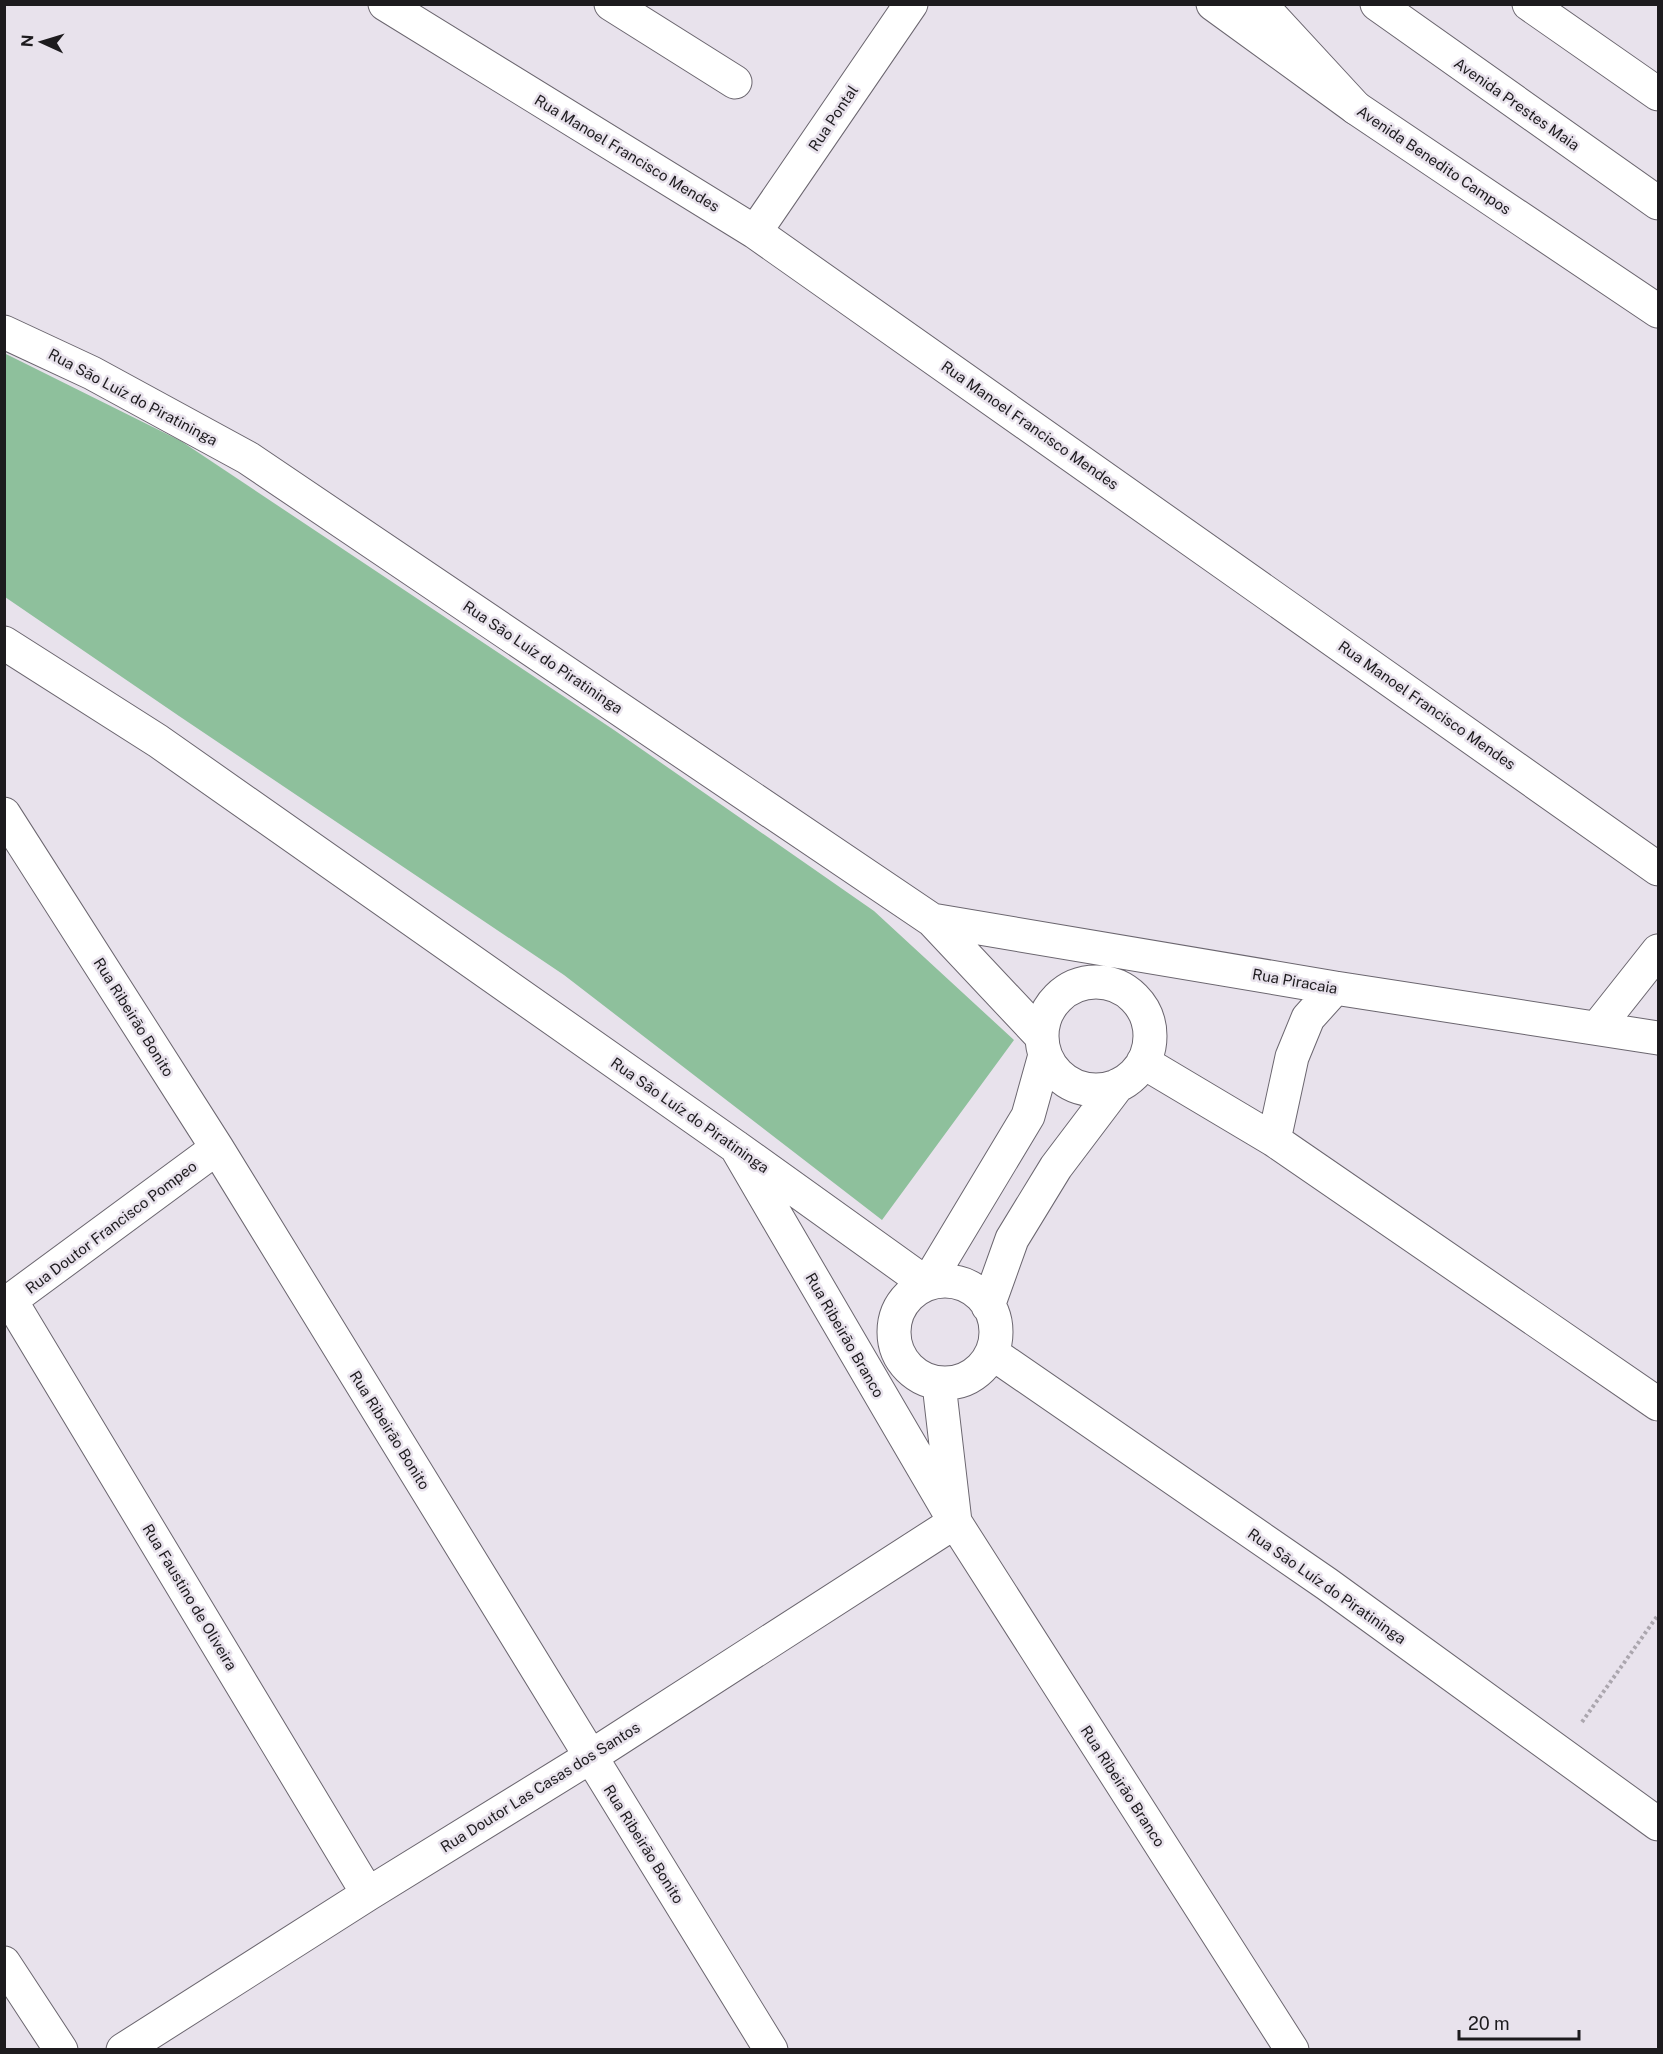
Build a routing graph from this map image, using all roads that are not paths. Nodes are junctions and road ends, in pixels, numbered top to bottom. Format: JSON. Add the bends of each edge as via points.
{"nodes":[{"id":1,"x":385,"y":4,"type":"edge"},
{"id":2,"x":611,"y":4,"type":"edge"},
{"id":3,"x":911,"y":4,"type":"edge"},
{"id":4,"x":1213,"y":4,"type":"edge"},
{"id":5,"x":1260,"y":4,"type":"edge"},
{"id":6,"x":1377,"y":4,"type":"edge"},
{"id":7,"x":1529,"y":4,"type":"edge"},
{"id":8,"x":735,"y":82,"type":"dead end"},
{"id":9,"x":1659,"y":94,"type":"edge"},
{"id":10,"x":1356,"y":108,"type":"junction"},
{"id":11,"x":1659,"y":203,"type":"edge"},
{"id":12,"x":755,"y":232,"type":"junction"},
{"id":13,"x":1659,"y":311,"type":"edge"},
{"id":14,"x":4,"y":332,"type":"edge"},
{"id":15,"x":4,"y":643,"type":"edge"},
{"id":16,"x":4,"y":814,"type":"edge"},
{"id":17,"x":1659,"y":869,"type":"edge"},
{"id":18,"x":932,"y":920,"type":"junction"},
{"id":19,"x":1659,"y":951,"type":"edge"},
{"id":20,"x":1335,"y":988,"type":"junction"},
{"id":21,"x":1597,"y":1028,"type":"junction"},
{"id":22,"x":1659,"y":1038,"type":"edge"},
{"id":23,"x":1043,"y":1046,"type":"junction"},
{"id":24,"x":1143,"y":1062,"type":"junction"},
{"id":25,"x":1118,"y":1085,"type":"junction"},
{"id":26,"x":1274,"y":1140,"type":"junction"},
{"id":27,"x":736,"y":1147,"type":"junction"},
{"id":28,"x":217,"y":1148,"type":"junction"},
{"id":29,"x":927,"y":1284,"type":"junction"},
{"id":30,"x":8,"y":1303,"type":"edge"},
{"id":31,"x":988,"y":1306,"type":"junction"},
{"id":32,"x":992,"y":1353,"type":"junction"},
{"id":33,"x":939,"y":1384,"type":"junction"},
{"id":34,"x":1659,"y":1404,"type":"edge"},
{"id":35,"x":955,"y":1522,"type":"junction"},
{"id":36,"x":590,"y":1756,"type":"junction"},
{"id":37,"x":1659,"y":1824,"type":"edge"},
{"id":38,"x":368,"y":1894,"type":"junction"},
{"id":39,"x":4,"y":1963,"type":"edge"},
{"id":40,"x":61,"y":2049,"type":"edge"},
{"id":41,"x":123,"y":2049,"type":"edge"},
{"id":42,"x":771,"y":2049,"type":"edge"},
{"id":43,"x":1292,"y":2049,"type":"edge"}],
"edges":[{"from":1,"to":12,"type":"main road","name":"Rua Manoel Francisco Mendes"},
{"from":2,"to":8,"type":"main road"},
{"from":3,"to":12,"type":"main road","name":"Rua Pontal"},
{"from":4,"to":10,"type":"main road","name":"Avenida Benedito Campos"},
{"from":5,"to":10,"type":"main road"},
{"from":6,"to":11,"type":"main road","name":"Avenida Prestes Maia"},
{"from":7,"to":9,"type":"main road"},
{"from":10,"to":13,"type":"main road","name":"Avenida Benedito Campos"},
{"from":12,"to":17,"type":"main road","name":"Rua Manoel Francisco Mendes"},
{"from":14,"to":18,"type":"main road","name":"Rua São Luíz do Piratininga","via":[[92,373],[248,458]]},
{"from":15,"to":27,"type":"main road","name":"Rua São Luíz do Piratininga","via":[[158,741]]},
{"from":16,"to":28,"type":"main road","name":"Rua Ribeirão Bonito"},
{"from":18,"to":20,"type":"main road","name":"Rua Piracaia"},
{"from":18,"to":23,"type":"main road","name":"Rua São Luíz do Piratininga"},
{"from":19,"to":21,"type":"main road"},
{"from":20,"to":21,"type":"main road","name":"Rua Piracaia"},
{"from":20,"to":26,"type":"main road","via":[[1308,1018],[1292,1057]]},
{"from":21,"to":22,"type":"main road","name":"Rua Piracaia"},
{"from":23,"to":24,"type":"main road","via":[[1044,1019],[1053,1003],[1066,991],[1100,982],[1132,995],[1143,1010],[1149,1026],[1149,1044]]},
{"from":23,"to":25,"type":"main road","via":[[1054,1070],[1067,1082],[1083,1089]]},
{"from":23,"to":29,"type":"main road","via":[[1028,1116]]},
{"from":24,"to":25,"type":"main road"},
{"from":24,"to":26,"type":"main road"},
{"from":25,"to":31,"type":"main road","via":[[1056,1167],[1012,1239]]},
{"from":26,"to":34,"type":"main road"},
{"from":27,"to":29,"type":"main road","name":"Rua São Luíz do Piratininga"},
{"from":27,"to":35,"type":"main road","name":"Rua Ribeirão Branco"},
{"from":28,"to":30,"type":"main road","name":"Rua Doutor Francisco Pompeo"},
{"from":28,"to":36,"type":"main road","name":"Rua Ribeirão Bonito"},
{"from":29,"to":31,"type":"main road","via":[[962,1284],[977,1292]]},
{"from":29,"to":33,"type":"main road","via":[[901,1306],[894,1340],[910,1370]]},
{"from":30,"to":38,"type":"main road","name":"Rua Faustino de Oliveira"},
{"from":31,"to":32,"type":"main road","via":[[995,1321]]},
{"from":32,"to":33,"type":"main road","via":[[971,1377]]},
{"from":32,"to":37,"type":"main road","name":"Rua São Luíz do Piratininga","via":[[1327,1584]]},
{"from":33,"to":35,"type":"main road","name":"Rua Ribeirão Branco"},
{"from":35,"to":36,"type":"main road","name":"Rua Doutor Las Casas dos Santos"},
{"from":35,"to":43,"type":"main road","name":"Rua Ribeirão Branco"},
{"from":36,"to":38,"type":"main road","name":"Rua Doutor Las Casas dos Santos"},
{"from":36,"to":42,"type":"main road","name":"Rua Ribeirão Bonito"},
{"from":38,"to":41,"type":"main road","name":"Rua Doutor Las Casas dos Santos"},
{"from":39,"to":40,"type":"main road"}]}
